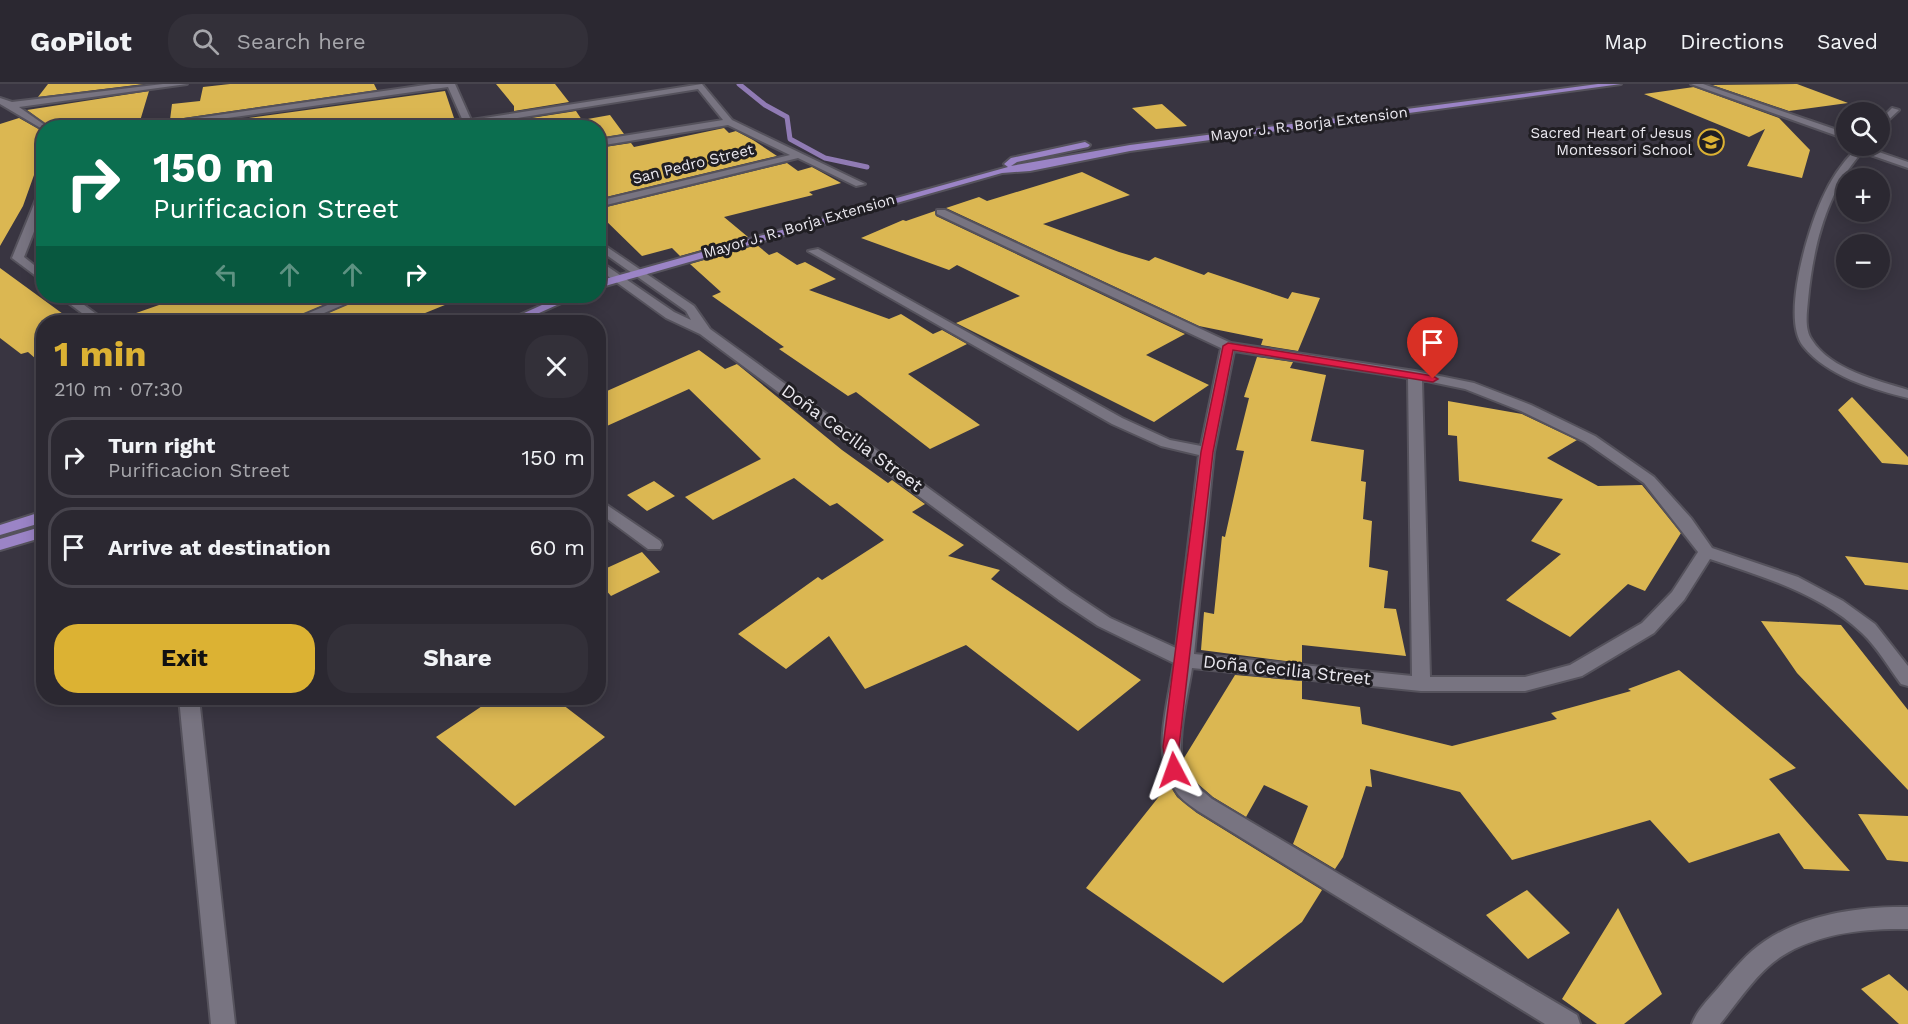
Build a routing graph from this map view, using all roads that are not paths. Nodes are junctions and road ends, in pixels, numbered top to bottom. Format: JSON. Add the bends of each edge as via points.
{"nodes":[{"id":1,"x":183,"y":84,"type":"edge"},
{"id":2,"x":451,"y":84,"type":"edge"},
{"id":3,"x":1550,"y":84,"type":"edge"},
{"id":4,"x":1617,"y":84,"type":"edge"},
{"id":5,"x":1695,"y":84,"type":"edge"},
{"id":6,"x":699,"y":85,"type":"edge"},
{"id":7,"x":1414,"y":100,"type":"junction"},
{"id":8,"x":0,"y":101,"type":"edge"},
{"id":9,"x":11,"y":105,"type":"junction"},
{"id":10,"x":1431,"y":108,"type":"junction"},
{"id":11,"x":1895,"y":110,"type":"dead end"},
{"id":12,"x":1890,"y":115,"type":"edge"},
{"id":13,"x":191,"y":120,"type":"edge"},
{"id":14,"x":467,"y":120,"type":"edge"},
{"id":15,"x":498,"y":120,"type":"edge"},
{"id":16,"x":36,"y":122,"type":"edge"},
{"id":17,"x":729,"y":122,"type":"junction"},
{"id":18,"x":1246,"y":122,"type":"junction"},
{"id":19,"x":1822,"y":130,"type":"junction"},
{"id":20,"x":1259,"y":131,"type":"junction"},
{"id":21,"x":1836,"y":134,"type":"edge"},
{"id":22,"x":1131,"y":137,"type":"dead end"},
{"id":23,"x":1836,"y":138,"type":"edge"},
{"id":24,"x":606,"y":142,"type":"edge"},
{"id":25,"x":1096,"y":143,"type":"dead end"},
{"id":26,"x":1890,"y":150,"type":"edge"},
{"id":27,"x":1908,"y":155,"type":"edge"},
{"id":28,"x":796,"y":156,"type":"junction"},
{"id":29,"x":1853,"y":156,"type":"edge"},
{"id":30,"x":1884,"y":156,"type":"edge"},
{"id":31,"x":1908,"y":165,"type":"edge"},
{"id":32,"x":1001,"y":170,"type":"junction"},
{"id":33,"x":860,"y":184,"type":"dead end"},
{"id":34,"x":606,"y":202,"type":"edge"},
{"id":35,"x":36,"y":211,"type":"edge"},
{"id":36,"x":941,"y":212,"type":"dead end"},
{"id":37,"x":36,"y":233,"type":"edge"},
{"id":38,"x":26,"y":235,"type":"junction"},
{"id":39,"x":606,"y":250,"type":"edge"},
{"id":40,"x":814,"y":251,"type":"dead end"},
{"id":41,"x":606,"y":268,"type":"edge"},
{"id":42,"x":638,"y":272,"type":"junction"},
{"id":43,"x":36,"y":273,"type":"edge"},
{"id":44,"x":620,"y":278,"type":"junction"},
{"id":45,"x":606,"y":282,"type":"edge"},
{"id":46,"x":75,"y":303,"type":"edge"},
{"id":47,"x":334,"y":303,"type":"edge"},
{"id":48,"x":555,"y":303,"type":"edge"},
{"id":49,"x":91,"y":315,"type":"edge"},
{"id":50,"x":308,"y":315,"type":"edge"},
{"id":51,"x":526,"y":315,"type":"edge"},
{"id":52,"x":704,"y":331,"type":"junction"},
{"id":53,"x":1228,"y":346,"type":"junction"},
{"id":54,"x":1415,"y":375,"type":"junction"},
{"id":55,"x":1908,"y":394,"type":"edge"},
{"id":56,"x":1207,"y":452,"type":"junction"},
{"id":57,"x":606,"y":510,"type":"edge"},
{"id":58,"x":36,"y":519,"type":"edge"},
{"id":59,"x":0,"y":530,"type":"edge"},
{"id":60,"x":36,"y":534,"type":"edge"},
{"id":61,"x":0,"y":545,"type":"edge"},
{"id":62,"x":654,"y":545,"type":"dead end"},
{"id":63,"x":1706,"y":552,"type":"junction"},
{"id":64,"x":1184,"y":660,"type":"junction"},
{"id":65,"x":1908,"y":679,"type":"edge"},
{"id":66,"x":1421,"y":684,"type":"junction"},
{"id":67,"x":190,"y":705,"type":"edge"},
{"id":68,"x":1908,"y":918,"type":"edge"},
{"id":69,"x":223,"y":1024,"type":"edge"},
{"id":70,"x":1568,"y":1024,"type":"edge"},
{"id":71,"x":1704,"y":1024,"type":"edge"}],
"edges":[{"from":1,"to":9,"type":"street"},
{"from":2,"to":13,"type":"street"},
{"from":2,"to":14,"type":"street"},
{"from":3,"to":7,"type":"main road","name":"Mayor J. R. Borja Extension"},
{"from":4,"to":10,"type":"main road","name":"Mayor J. R. Borja Extension"},
{"from":5,"to":19,"type":"street"},
{"from":6,"to":15,"type":"street"},
{"from":6,"to":17,"type":"street"},
{"from":7,"to":10,"type":"main road"},
{"from":7,"to":18,"type":"main road","name":"Mayor J. R. Borja Extension"},
{"from":8,"to":9,"type":"street"},
{"from":9,"to":16,"type":"street"},
{"from":10,"to":20,"type":"main road","name":"Mayor J. R. Borja Extension"},
{"from":11,"to":12,"type":"street"},
{"from":17,"to":24,"type":"street"},
{"from":17,"to":28,"type":"street"},
{"from":18,"to":20,"type":"main road"},
{"from":18,"to":22,"type":"main road","name":"Mayor J. R. Borja Extension"},
{"from":19,"to":21,"type":"street"},
{"from":19,"to":23,"type":"street"},
{"from":20,"to":32,"type":"main road","name":"Mayor J. R. Borja Extension"},
{"from":25,"to":32,"type":"main road","name":"Mayor J. R. Borja Extension","via":[[1014,160]]},
{"from":26,"to":27,"type":"street"},
{"from":28,"to":33,"type":"street"},
{"from":28,"to":34,"type":"street","name":"San Pedro Street"},
{"from":29,"to":55,"type":"street","via":[[1822,211],[1811,241],[1800,326],[1807,343],[1827,361],[1869,383]]},
{"from":30,"to":31,"type":"street"},
{"from":32,"to":42,"type":"main road","name":"Mayor J. R. Borja Extension"},
{"from":35,"to":38,"type":"street"},
{"from":36,"to":53,"type":"street"},
{"from":37,"to":38,"type":"street"},
{"from":38,"to":43,"type":"street","via":[[18,258]]},
{"from":39,"to":42,"type":"street","name":"Doña Cecilia Street"},
{"from":40,"to":56,"type":"street","via":[[1143,434]]},
{"from":41,"to":44,"type":"street","name":"Doña Cecilia Street"},
{"from":42,"to":44,"type":"main road","name":"Mayor J. R. Borja Extension"},
{"from":42,"to":52,"type":"street","name":"Doña Cecilia Street","via":[[690,309]]},
{"from":44,"to":45,"type":"main road","name":"Mayor J. R. Borja Extension"},
{"from":44,"to":52,"type":"street","name":"Doña Cecilia Street","via":[[670,315]]},
{"from":46,"to":49,"type":"street"},
{"from":47,"to":50,"type":"street"},
{"from":48,"to":51,"type":"main road"},
{"from":52,"to":64,"type":"street","name":"Doña Cecilia Street","via":[[1065,596],[1104,622]]},
{"from":53,"to":54,"type":"street"},
{"from":53,"to":56,"type":"street"},
{"from":54,"to":63,"type":"street","via":[[1478,390],[1590,439],[1649,480]]},
{"from":54,"to":66,"type":"street"},
{"from":56,"to":64,"type":"street"},
{"from":57,"to":62,"type":"street"},
{"from":58,"to":59,"type":"main road"},
{"from":60,"to":61,"type":"main road"},
{"from":63,"to":65,"type":"street","via":[[1792,581],[1837,605],[1869,629]]},
{"from":63,"to":66,"type":"street","name":"Doña Cecilia Street","via":[[1678,596],[1648,628],[1575,671],[1525,684]]},
{"from":64,"to":66,"type":"street","name":"Doña Cecilia Street"},
{"from":64,"to":70,"type":"street","via":[[1171,747],[1174,770],[1185,789],[1205,805]]},
{"from":67,"to":69,"type":"street"},
{"from":68,"to":71,"type":"street","via":[[1884,916],[1804,933],[1762,956]]}]}
